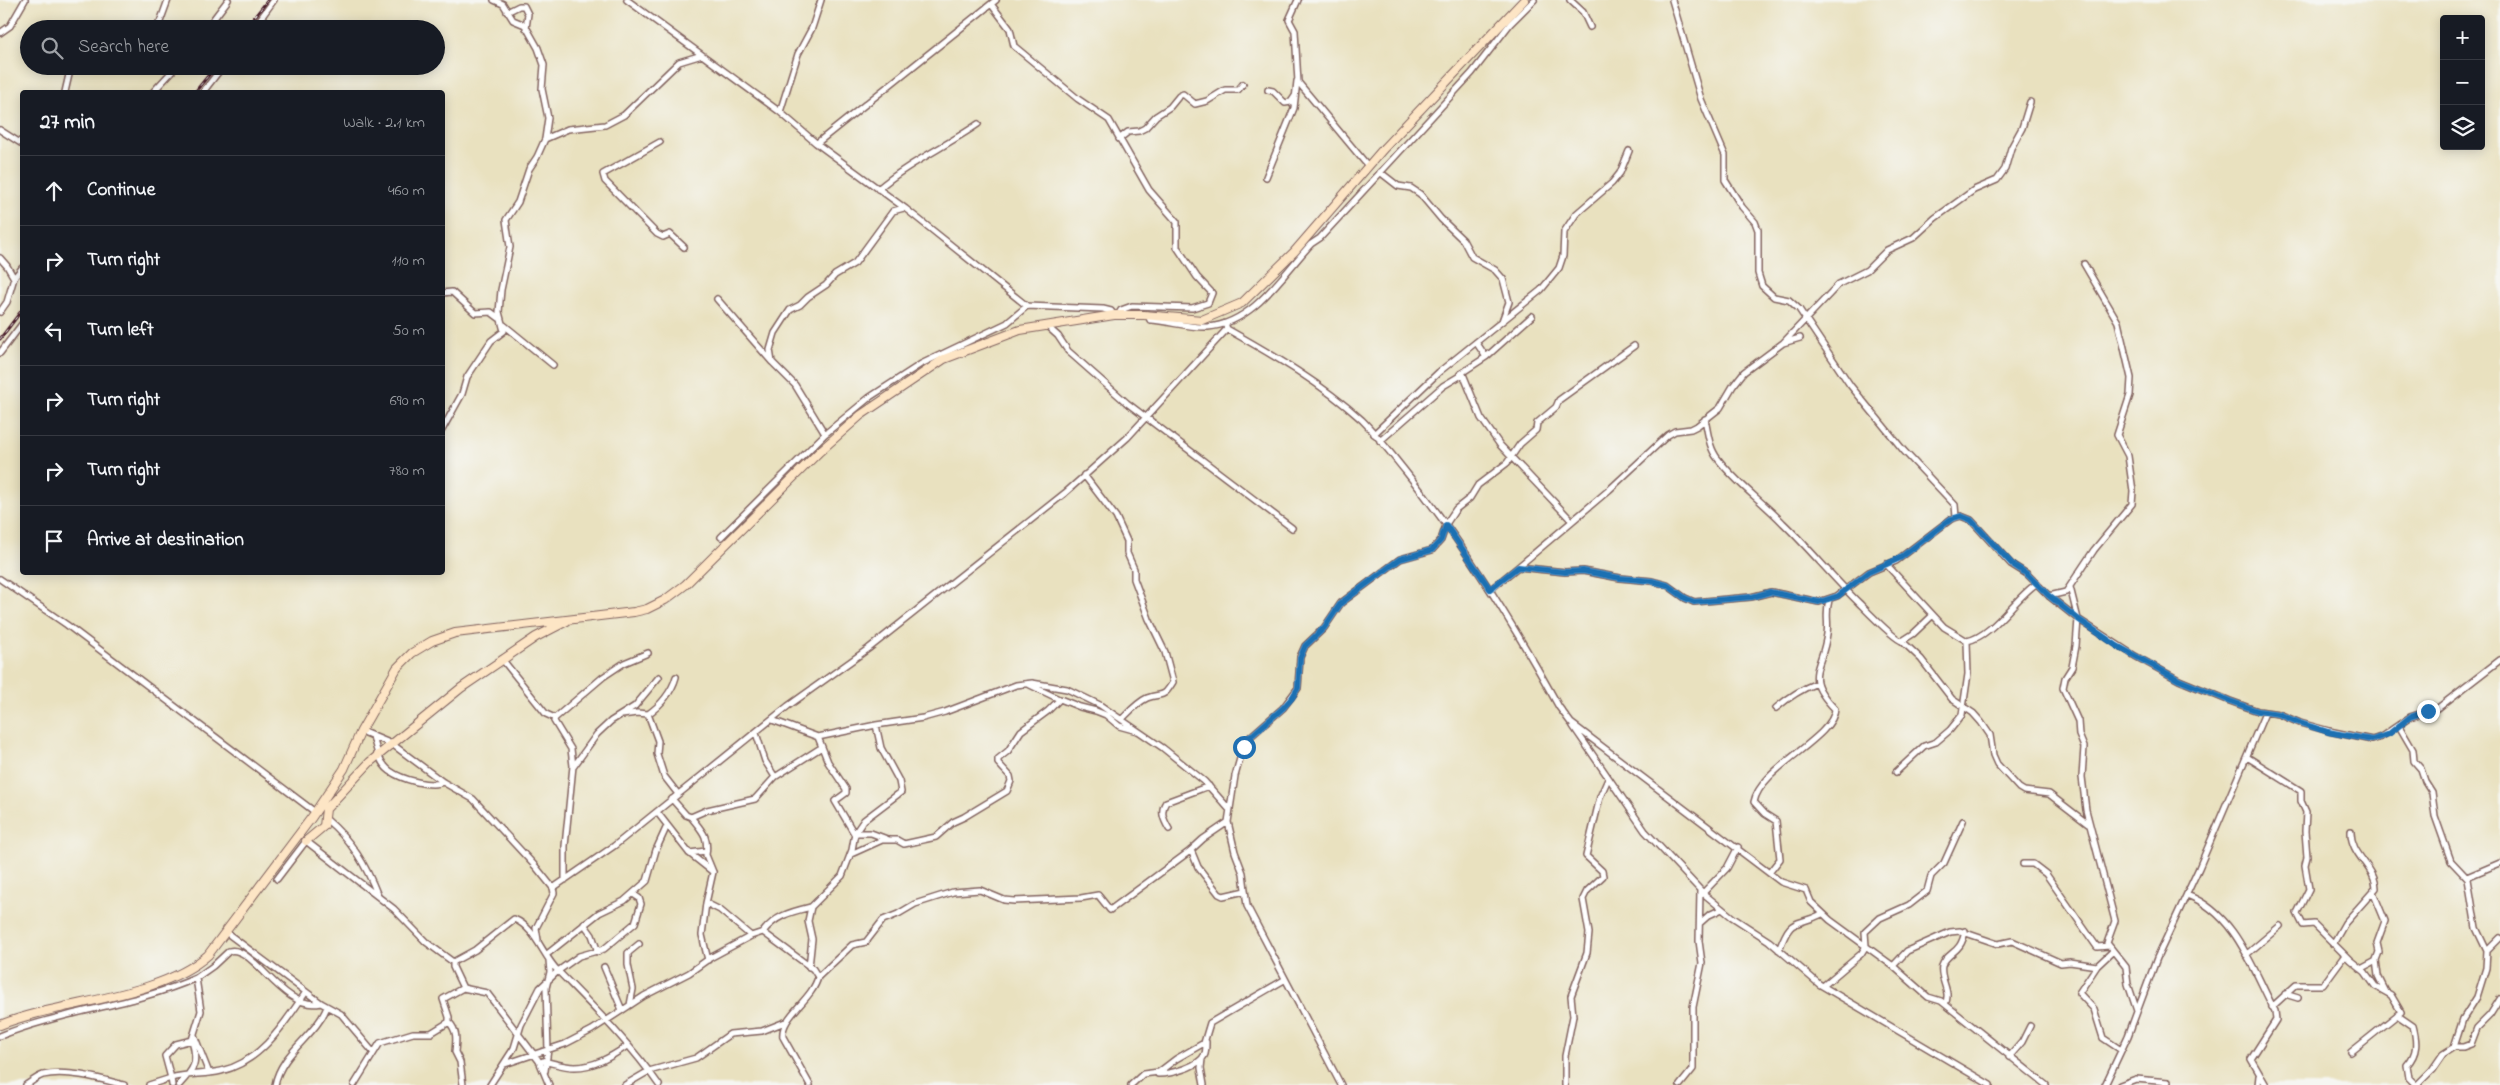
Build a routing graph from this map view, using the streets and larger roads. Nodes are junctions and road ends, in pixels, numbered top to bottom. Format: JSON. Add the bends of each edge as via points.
{"nodes":[{"id":1,"x":25,"y":0,"type":"edge"},
{"id":2,"x":168,"y":0,"type":"edge"},
{"id":3,"x":228,"y":0,"type":"edge"},
{"id":4,"x":274,"y":0,"type":"edge"},
{"id":5,"x":494,"y":0,"type":"edge"},
{"id":6,"x":627,"y":0,"type":"edge"},
{"id":7,"x":821,"y":0,"type":"edge"},
{"id":8,"x":1298,"y":0,"type":"edge"},
{"id":9,"x":1524,"y":0,"type":"edge"},
{"id":10,"x":1534,"y":0,"type":"edge"},
{"id":11,"x":1570,"y":0,"type":"edge"},
{"id":12,"x":1672,"y":0,"type":"edge"},
{"id":13,"x":993,"y":2,"type":"edge"},
{"id":14,"x":507,"y":12,"type":"junction"},
{"id":15,"x":161,"y":20,"type":"edge"},
{"id":16,"x":213,"y":20,"type":"edge"},
{"id":17,"x":260,"y":20,"type":"edge"},
{"id":18,"x":526,"y":28,"type":"junction"},
{"id":19,"x":1590,"y":28,"type":"dead end"},
{"id":20,"x":0,"y":33,"type":"edge"},
{"id":21,"x":702,"y":55,"type":"junction"},
{"id":22,"x":70,"y":75,"type":"edge"},
{"id":23,"x":169,"y":75,"type":"edge"},
{"id":24,"x":216,"y":75,"type":"edge"},
{"id":25,"x":1297,"y":78,"type":"junction"},
{"id":26,"x":1243,"y":84,"type":"dead end"},
{"id":27,"x":66,"y":90,"type":"edge"},
{"id":28,"x":155,"y":90,"type":"edge"},
{"id":29,"x":205,"y":90,"type":"edge"},
{"id":30,"x":1268,"y":90,"type":"dead end"},
{"id":31,"x":1305,"y":90,"type":"junction"},
{"id":32,"x":1297,"y":94,"type":"junction"},
{"id":33,"x":2030,"y":102,"type":"dead end"},
{"id":34,"x":780,"y":112,"type":"junction"},
{"id":35,"x":978,"y":124,"type":"dead end"},
{"id":36,"x":0,"y":130,"type":"edge"},
{"id":37,"x":1119,"y":138,"type":"junction"},
{"id":38,"x":545,"y":139,"type":"junction"},
{"id":39,"x":660,"y":142,"type":"dead end"},
{"id":40,"x":20,"y":143,"type":"edge"},
{"id":41,"x":817,"y":143,"type":"junction"},
{"id":42,"x":1630,"y":151,"type":"dead end"},
{"id":43,"x":1368,"y":166,"type":"junction"},
{"id":44,"x":1380,"y":172,"type":"junction"},
{"id":45,"x":1266,"y":177,"type":"dead end"},
{"id":46,"x":878,"y":189,"type":"junction"},
{"id":47,"x":904,"y":208,"type":"junction"},
{"id":48,"x":684,"y":247,"type":"dead end"},
{"id":49,"x":0,"y":258,"type":"edge"},
{"id":50,"x":2084,"y":264,"type":"dead end"},
{"id":51,"x":20,"y":270,"type":"edge"},
{"id":52,"x":14,"y":278,"type":"junction"},
{"id":53,"x":445,"y":293,"type":"edge"},
{"id":54,"x":718,"y":299,"type":"dead end"},
{"id":55,"x":1027,"y":306,"type":"junction"},
{"id":56,"x":0,"y":312,"type":"edge"},
{"id":57,"x":1116,"y":315,"type":"junction"},
{"id":58,"x":1148,"y":315,"type":"junction"},
{"id":59,"x":1532,"y":316,"type":"dead end"},
{"id":60,"x":1015,"y":317,"type":"junction"},
{"id":61,"x":1805,"y":319,"type":"junction"},
{"id":62,"x":500,"y":320,"type":"junction"},
{"id":63,"x":1501,"y":322,"type":"junction"},
{"id":64,"x":1225,"y":323,"type":"junction"},
{"id":65,"x":20,"y":327,"type":"edge"},
{"id":66,"x":1048,"y":327,"type":"junction"},
{"id":67,"x":1227,"y":329,"type":"junction"},
{"id":68,"x":1016,"y":331,"type":"junction"},
{"id":69,"x":1800,"y":338,"type":"dead end"},
{"id":70,"x":1476,"y":342,"type":"junction"},
{"id":71,"x":1783,"y":343,"type":"junction"},
{"id":72,"x":1634,"y":346,"type":"dead end"},
{"id":73,"x":0,"y":353,"type":"edge"},
{"id":74,"x":1486,"y":357,"type":"junction"},
{"id":75,"x":772,"y":362,"type":"junction"},
{"id":76,"x":553,"y":366,"type":"dead end"},
{"id":77,"x":1459,"y":374,"type":"junction"},
{"id":78,"x":1147,"y":417,"type":"junction"},
{"id":79,"x":1705,"y":419,"type":"junction"},
{"id":80,"x":445,"y":425,"type":"edge"},
{"id":81,"x":825,"y":434,"type":"junction"},
{"id":82,"x":1374,"y":434,"type":"junction"},
{"id":83,"x":1380,"y":441,"type":"junction"},
{"id":84,"x":1511,"y":458,"type":"junction"},
{"id":85,"x":1084,"y":475,"type":"junction"},
{"id":86,"x":1956,"y":516,"type":"junction"},
{"id":87,"x":1572,"y":521,"type":"junction"},
{"id":88,"x":1446,"y":524,"type":"junction"},
{"id":89,"x":1292,"y":528,"type":"dead end"},
{"id":90,"x":721,"y":537,"type":"dead end"},
{"id":91,"x":1886,"y":564,"type":"junction"},
{"id":92,"x":1518,"y":567,"type":"junction"},
{"id":93,"x":0,"y":578,"type":"edge"},
{"id":94,"x":2036,"y":584,"type":"junction"},
{"id":95,"x":2070,"y":587,"type":"junction"},
{"id":96,"x":1490,"y":589,"type":"junction"},
{"id":97,"x":1846,"y":590,"type":"junction"},
{"id":98,"x":2049,"y":596,"type":"junction"},
{"id":99,"x":1829,"y":600,"type":"junction"},
{"id":100,"x":1933,"y":615,"type":"junction"},
{"id":101,"x":572,"y":619,"type":"junction"},
{"id":102,"x":2078,"y":619,"type":"junction"},
{"id":103,"x":1902,"y":641,"type":"junction"},
{"id":104,"x":1967,"y":641,"type":"junction"},
{"id":105,"x":648,"y":653,"type":"dead end"},
{"id":106,"x":502,"y":659,"type":"junction"},
{"id":107,"x":2500,"y":660,"type":"edge"},
{"id":108,"x":658,"y":677,"type":"dead end"},
{"id":109,"x":676,"y":677,"type":"dead end"},
{"id":110,"x":1817,"y":682,"type":"junction"},
{"id":111,"x":1027,"y":684,"type":"junction"},
{"id":112,"x":1059,"y":699,"type":"junction"},
{"id":113,"x":1963,"y":707,"type":"junction"},
{"id":114,"x":1776,"y":708,"type":"dead end"},
{"id":115,"x":2265,"y":713,"type":"junction"},
{"id":116,"x":648,"y":714,"type":"junction"},
{"id":117,"x":619,"y":716,"type":"junction"},
{"id":118,"x":555,"y":718,"type":"junction"},
{"id":119,"x":1122,"y":719,"type":"junction"},
{"id":120,"x":772,"y":720,"type":"junction"},
{"id":121,"x":1571,"y":724,"type":"junction"},
{"id":122,"x":876,"y":725,"type":"junction"},
{"id":123,"x":2399,"y":726,"type":"junction"},
{"id":124,"x":361,"y":731,"type":"junction"},
{"id":125,"x":1141,"y":732,"type":"junction"},
{"id":126,"x":756,"y":733,"type":"junction"},
{"id":127,"x":373,"y":736,"type":"junction"},
{"id":128,"x":818,"y":737,"type":"junction"},
{"id":129,"x":392,"y":744,"type":"junction"},
{"id":130,"x":822,"y":747,"type":"junction"},
{"id":131,"x":571,"y":750,"type":"junction"},
{"id":132,"x":585,"y":750,"type":"junction"},
{"id":133,"x":378,"y":755,"type":"junction"},
{"id":134,"x":2247,"y":756,"type":"junction"},
{"id":135,"x":573,"y":766,"type":"junction"},
{"id":136,"x":1896,"y":772,"type":"dead end"},
{"id":137,"x":775,"y":777,"type":"junction"},
{"id":138,"x":1608,"y":779,"type":"junction"},
{"id":139,"x":443,"y":782,"type":"junction"},
{"id":140,"x":1209,"y":786,"type":"junction"},
{"id":141,"x":678,"y":794,"type":"junction"},
{"id":142,"x":672,"y":799,"type":"junction"},
{"id":143,"x":1229,"y":809,"type":"junction"},
{"id":144,"x":315,"y":812,"type":"junction"},
{"id":145,"x":657,"y":812,"type":"junction"},
{"id":146,"x":690,"y":817,"type":"junction"},
{"id":147,"x":326,"y":819,"type":"junction"},
{"id":148,"x":1963,"y":821,"type":"dead end"},
{"id":149,"x":1228,"y":822,"type":"junction"},
{"id":150,"x":2089,"y":825,"type":"junction"},
{"id":151,"x":667,"y":826,"type":"junction"},
{"id":152,"x":1169,"y":829,"type":"dead end"},
{"id":153,"x":2351,"y":831,"type":"dead end"},
{"id":154,"x":855,"y":834,"type":"junction"},
{"id":155,"x":888,"y":840,"type":"junction"},
{"id":156,"x":306,"y":841,"type":"junction"},
{"id":157,"x":1738,"y":848,"type":"junction"},
{"id":158,"x":1191,"y":850,"type":"junction"},
{"id":159,"x":706,"y":851,"type":"junction"},
{"id":160,"x":690,"y":853,"type":"junction"},
{"id":161,"x":851,"y":854,"type":"junction"},
{"id":162,"x":2500,"y":863,"type":"edge"},
{"id":163,"x":2023,"y":864,"type":"dead end"},
{"id":164,"x":713,"y":872,"type":"junction"},
{"id":165,"x":1769,"y":873,"type":"junction"},
{"id":166,"x":2467,"y":877,"type":"junction"},
{"id":167,"x":277,"y":878,"type":"dead end"},
{"id":168,"x":565,"y":880,"type":"junction"},
{"id":169,"x":553,"y":888,"type":"junction"},
{"id":170,"x":1245,"y":891,"type":"junction"},
{"id":171,"x":1702,"y":892,"type":"junction"},
{"id":172,"x":2374,"y":892,"type":"junction"},
{"id":173,"x":632,"y":894,"type":"junction"},
{"id":174,"x":2187,"y":895,"type":"junction"},
{"id":175,"x":378,"y":897,"type":"junction"},
{"id":176,"x":706,"y":903,"type":"junction"},
{"id":177,"x":811,"y":907,"type":"junction"},
{"id":178,"x":1722,"y":909,"type":"junction"},
{"id":179,"x":1822,"y":914,"type":"junction"},
{"id":180,"x":584,"y":924,"type":"junction"},
{"id":181,"x":1699,"y":926,"type":"junction"},
{"id":182,"x":2280,"y":926,"type":"dead end"},
{"id":183,"x":1966,"y":931,"type":"junction"},
{"id":184,"x":763,"y":932,"type":"junction"},
{"id":185,"x":227,"y":933,"type":"junction"},
{"id":186,"x":751,"y":936,"type":"junction"},
{"id":187,"x":2500,"y":938,"type":"edge"},
{"id":188,"x":538,"y":940,"type":"junction"},
{"id":189,"x":639,"y":944,"type":"dead end"},
{"id":190,"x":2333,"y":944,"type":"junction"},
{"id":191,"x":1866,"y":946,"type":"junction"},
{"id":192,"x":2109,"y":946,"type":"junction"},
{"id":193,"x":1779,"y":950,"type":"junction"},
{"id":194,"x":2114,"y":951,"type":"junction"},
{"id":195,"x":2487,"y":951,"type":"junction"},
{"id":196,"x":598,"y":952,"type":"junction"},
{"id":197,"x":2246,"y":955,"type":"junction"},
{"id":198,"x":2345,"y":955,"type":"junction"},
{"id":199,"x":548,"y":957,"type":"junction"},
{"id":200,"x":708,"y":960,"type":"junction"},
{"id":201,"x":2376,"y":961,"type":"junction"},
{"id":202,"x":453,"y":962,"type":"junction"},
{"id":203,"x":1893,"y":963,"type":"junction"},
{"id":204,"x":2097,"y":966,"type":"junction"},
{"id":205,"x":604,"y":967,"type":"dead end"},
{"id":206,"x":810,"y":967,"type":"junction"},
{"id":207,"x":2361,"y":969,"type":"junction"},
{"id":208,"x":558,"y":971,"type":"junction"},
{"id":209,"x":818,"y":977,"type":"junction"},
{"id":210,"x":196,"y":978,"type":"junction"},
{"id":211,"x":548,"y":980,"type":"junction"},
{"id":212,"x":1284,"y":980,"type":"junction"},
{"id":213,"x":1823,"y":986,"type":"junction"},
{"id":214,"x":463,"y":988,"type":"junction"},
{"id":215,"x":306,"y":992,"type":"junction"},
{"id":216,"x":2386,"y":992,"type":"junction"},
{"id":217,"x":2285,"y":994,"type":"junction"},
{"id":218,"x":2298,"y":998,"type":"dead end"},
{"id":219,"x":2500,"y":999,"type":"edge"},
{"id":220,"x":300,"y":1000,"type":"junction"},
{"id":221,"x":321,"y":1003,"type":"junction"},
{"id":222,"x":1945,"y":1004,"type":"junction"},
{"id":223,"x":630,"y":1005,"type":"junction"},
{"id":224,"x":327,"y":1007,"type":"junction"},
{"id":225,"x":2272,"y":1007,"type":"junction"},
{"id":226,"x":622,"y":1010,"type":"junction"},
{"id":227,"x":2137,"y":1011,"type":"junction"},
{"id":228,"x":41,"y":1012,"type":"junction"},
{"id":229,"x":2397,"y":1014,"type":"junction"},
{"id":230,"x":43,"y":1021,"type":"junction"},
{"id":231,"x":607,"y":1021,"type":"junction"},
{"id":232,"x":449,"y":1022,"type":"junction"},
{"id":233,"x":785,"y":1022,"type":"junction"},
{"id":234,"x":0,"y":1024,"type":"edge"},
{"id":235,"x":2030,"y":1026,"type":"dead end"},
{"id":236,"x":518,"y":1033,"type":"junction"},
{"id":237,"x":0,"y":1036,"type":"edge"},
{"id":238,"x":193,"y":1037,"type":"junction"},
{"id":239,"x":1206,"y":1042,"type":"junction"},
{"id":240,"x":626,"y":1046,"type":"junction"},
{"id":241,"x":2454,"y":1047,"type":"junction"},
{"id":242,"x":548,"y":1050,"type":"junction"},
{"id":243,"x":2121,"y":1050,"type":"junction"},
{"id":244,"x":373,"y":1052,"type":"junction"},
{"id":245,"x":2351,"y":1052,"type":"dead end"},
{"id":246,"x":534,"y":1054,"type":"junction"},
{"id":247,"x":2008,"y":1057,"type":"junction"},
{"id":248,"x":1202,"y":1058,"type":"junction"},
{"id":249,"x":539,"y":1061,"type":"junction"},
{"id":250,"x":546,"y":1062,"type":"junction"},
{"id":251,"x":505,"y":1064,"type":"junction"},
{"id":252,"x":649,"y":1071,"type":"junction"},
{"id":253,"x":545,"y":1072,"type":"junction"},
{"id":254,"x":209,"y":1073,"type":"junction"},
{"id":255,"x":190,"y":1074,"type":"junction"},
{"id":256,"x":1155,"y":1074,"type":"junction"},
{"id":257,"x":2259,"y":1076,"type":"junction"},
{"id":258,"x":171,"y":1078,"type":"junction"},
{"id":259,"x":2168,"y":1082,"type":"dead end"},
{"id":260,"x":548,"y":1084,"type":"edge"},
{"id":261,"x":26,"y":1085,"type":"edge"},
{"id":262,"x":124,"y":1085,"type":"edge"},
{"id":263,"x":149,"y":1085,"type":"edge"},
{"id":264,"x":172,"y":1085,"type":"edge"},
{"id":265,"x":179,"y":1085,"type":"edge"},
{"id":266,"x":275,"y":1085,"type":"edge"},
{"id":267,"x":354,"y":1085,"type":"edge"},
{"id":268,"x":463,"y":1085,"type":"edge"},
{"id":269,"x":490,"y":1085,"type":"edge"},
{"id":270,"x":625,"y":1085,"type":"edge"},
{"id":271,"x":659,"y":1085,"type":"edge"},
{"id":272,"x":810,"y":1085,"type":"edge"},
{"id":273,"x":1131,"y":1085,"type":"edge"},
{"id":274,"x":1204,"y":1085,"type":"edge"},
{"id":275,"x":1341,"y":1085,"type":"edge"},
{"id":276,"x":1565,"y":1085,"type":"edge"},
{"id":277,"x":1680,"y":1085,"type":"edge"},
{"id":278,"x":1990,"y":1085,"type":"edge"},
{"id":279,"x":2046,"y":1085,"type":"edge"},
{"id":280,"x":2105,"y":1085,"type":"edge"},
{"id":281,"x":2120,"y":1085,"type":"edge"},
{"id":282,"x":2258,"y":1085,"type":"edge"},
{"id":283,"x":2266,"y":1085,"type":"edge"},
{"id":284,"x":2417,"y":1085,"type":"edge"}],
"edges":[{"from":1,"to":20,"type":"street","via":[[10,26]]},
{"from":2,"to":15,"type":"street"},
{"from":3,"to":16,"type":"street"},
{"from":4,"to":17,"type":"street"},
{"from":5,"to":14,"type":"street","via":[[503,4]]},
{"from":6,"to":21,"type":"street"},
{"from":7,"to":34,"type":"street","via":[[818,14],[798,54]]},
{"from":8,"to":25,"type":"street","via":[[1288,20],[1295,31]]},
{"from":9,"to":43,"type":"street"},
{"from":10,"to":44,"type":"street","via":[[1510,24],[1472,73]]},
{"from":11,"to":19,"type":"street","via":[[1583,12]]},
{"from":12,"to":61,"type":"street","via":[[1701,99],[1725,154],[1725,180],[1758,230],[1758,273],[1762,286],[1774,297],[1792,301]]},
{"from":13,"to":37,"type":"street","via":[[1010,29],[1014,46],[1078,99],[1104,116]]},
{"from":13,"to":41,"type":"street"},
{"from":14,"to":18,"type":"street"},
{"from":14,"to":18,"type":"street","via":[[524,6],[528,14]]},
{"from":18,"to":38,"type":"street","via":[[544,65],[542,88],[548,118]]},
{"from":21,"to":34,"type":"street"},
{"from":21,"to":38,"type":"street","via":[[679,62],[624,115],[605,125],[568,129]]},
{"from":22,"to":27,"type":"street"},
{"from":23,"to":28,"type":"street"},
{"from":24,"to":29,"type":"street"},
{"from":25,"to":31,"type":"street"},
{"from":25,"to":32,"type":"street"},
{"from":26,"to":37,"type":"street","via":[[1238,90],[1225,90],[1196,104],[1183,94],[1145,128]]},
{"from":30,"to":32,"type":"street","via":[[1285,103],[1291,102]]},
{"from":31,"to":32,"type":"street"},
{"from":31,"to":43,"type":"street"},
{"from":32,"to":45,"type":"street","via":[[1286,133]]},
{"from":33,"to":61,"type":"street","via":[[2006,169],[1997,180],[1974,190],[1913,238],[1887,250],[1867,270],[1839,284]]},
{"from":34,"to":41,"type":"street"},
{"from":35,"to":46,"type":"street"},
{"from":36,"to":40,"type":"street"},
{"from":37,"to":57,"type":"street","via":[[1149,190],[1177,222],[1177,246],[1196,277],[1212,293],[1208,303],[1192,308],[1132,306]]},
{"from":38,"to":62,"type":"street","via":[[529,169],[518,202],[506,220],[510,248],[501,290]]},
{"from":39,"to":48,"type":"street","via":[[603,174],[605,181],[657,234],[663,237],[670,234]]},
{"from":41,"to":46,"type":"street"},
{"from":42,"to":63,"type":"street","via":[[1612,183],[1576,214],[1564,232],[1563,256],[1558,270],[1530,300]]},
{"from":43,"to":58,"type":"street","via":[[1294,252],[1242,304],[1202,320]]},
{"from":44,"to":63,"type":"street","via":[[1398,186],[1411,188],[1420,194],[1463,240],[1472,257],[1495,270],[1503,279],[1509,302]]},
{"from":44,"to":64,"type":"street","via":[[1251,311]]},
{"from":46,"to":47,"type":"street"},
{"from":47,"to":55,"type":"street"},
{"from":47,"to":75,"type":"street","via":[[893,211],[855,263],[790,310],[775,333],[770,350]]},
{"from":49,"to":52,"type":"street"},
{"from":50,"to":95,"type":"street","via":[[2118,322],[2131,378],[2130,395],[2117,435],[2128,456],[2133,500]]},
{"from":51,"to":52,"type":"street"},
{"from":52,"to":56,"type":"street","via":[[8,302]]},
{"from":53,"to":62,"type":"street","via":[[452,292],[475,313],[491,312]]},
{"from":54,"to":75,"type":"street"},
{"from":55,"to":57,"type":"street","via":[[1103,309]]},
{"from":55,"to":60,"type":"street"},
{"from":57,"to":58,"type":"street"},
{"from":57,"to":66,"type":"street"},
{"from":58,"to":64,"type":"street","via":[[1150,320],[1181,325]]},
{"from":59,"to":74,"type":"street"},
{"from":60,"to":68,"type":"street"},
{"from":60,"to":81,"type":"street","via":[[921,364],[870,397]]},
{"from":61,"to":71,"type":"street"},
{"from":61,"to":86,"type":"street","via":[[1850,385],[1904,451],[1955,505]]},
{"from":62,"to":76,"type":"street","via":[[518,339]]},
{"from":62,"to":80,"type":"street","via":[[504,331],[491,341],[467,377],[462,394]]},
{"from":63,"to":70,"type":"street"},
{"from":64,"to":67,"type":"street"},
{"from":65,"to":73,"type":"street"},
{"from":66,"to":68,"type":"street"},
{"from":66,"to":78,"type":"street","via":[[1068,351]]},
{"from":67,"to":78,"type":"street"},
{"from":67,"to":82,"type":"street","via":[[1312,380]]},
{"from":68,"to":101,"type":"street","via":[[944,359],[861,415],[819,452],[696,575],[665,600],[641,611]]},
{"from":69,"to":71,"type":"street"},
{"from":70,"to":74,"type":"street"},
{"from":70,"to":82,"type":"street"},
{"from":71,"to":79,"type":"street","via":[[1744,372],[1720,408]]},
{"from":72,"to":84,"type":"street","via":[[1559,400]]},
{"from":74,"to":77,"type":"street"},
{"from":75,"to":81,"type":"street","via":[[795,385]]},
{"from":77,"to":83,"type":"street"},
{"from":77,"to":84,"type":"street","via":[[1466,377],[1481,418]]},
{"from":78,"to":85,"type":"street"},
{"from":78,"to":89,"type":"street"},
{"from":79,"to":87,"type":"street","via":[[1691,429],[1668,435]]},
{"from":79,"to":97,"type":"street","via":[[1713,452],[1719,461],[1791,530]]},
{"from":81,"to":90,"type":"street"},
{"from":82,"to":83,"type":"street"},
{"from":83,"to":88,"type":"street"},
{"from":84,"to":87,"type":"street"},
{"from":84,"to":88,"type":"street","via":[[1478,485]]},
{"from":85,"to":119,"type":"street","via":[[1116,517],[1127,541],[1134,579],[1165,652],[1173,682],[1167,693],[1148,698]]},
{"from":85,"to":120,"type":"street","via":[[868,649]]},
{"from":86,"to":91,"type":"street","via":[[1900,558]]},
{"from":86,"to":94,"type":"street","via":[[1971,520],[2012,564]]},
{"from":87,"to":92,"type":"street"},
{"from":88,"to":96,"type":"street"},
{"from":88,"to":143,"type":"street","via":[[1437,546],[1400,559],[1351,594],[1305,646],[1295,693],[1250,737],[1244,747]]},
{"from":91,"to":97,"type":"street","via":[[1869,572]]},
{"from":91,"to":100,"type":"street"},
{"from":92,"to":96,"type":"street"},
{"from":92,"to":99,"type":"street","via":[[1583,571],[1652,581],[1667,585],[1694,602],[1752,597],[1770,592],[1810,601]]},
{"from":93,"to":144,"type":"street"},
{"from":94,"to":98,"type":"street"},
{"from":94,"to":104,"type":"street","via":[[1994,626]]},
{"from":95,"to":98,"type":"street","via":[[2064,594]]},
{"from":95,"to":102,"type":"street"},
{"from":96,"to":121,"type":"street"},
{"from":97,"to":99,"type":"street"},
{"from":97,"to":103,"type":"street","via":[[1896,639]]},
{"from":98,"to":102,"type":"street"},
{"from":99,"to":110,"type":"street","via":[[1825,614],[1827,633],[1818,664]]},
{"from":100,"to":103,"type":"street"},
{"from":100,"to":104,"type":"street","via":[[1944,627]]},
{"from":101,"to":106,"type":"street"},
{"from":101,"to":124,"type":"street","via":[[455,633],[432,641],[403,660]]},
{"from":102,"to":115,"type":"street","via":[[2117,646],[2179,680]]},
{"from":102,"to":150,"type":"street","via":[[2072,667],[2063,688],[2078,721],[2084,746],[2082,777]]},
{"from":103,"to":113,"type":"street"},
{"from":104,"to":113,"type":"street","via":[[1968,674]]},
{"from":105,"to":118,"type":"street","via":[[603,677]]},
{"from":106,"to":118,"type":"street","via":[[546,714]]},
{"from":106,"to":129,"type":"street"},
{"from":107,"to":123,"type":"street","via":[[2438,708],[2410,717]]},
{"from":108,"to":117,"type":"street","via":[[635,706]]},
{"from":109,"to":116,"type":"street","via":[[663,701]]},
{"from":110,"to":114,"type":"street","via":[[1796,692]]},
{"from":110,"to":165,"type":"street","via":[[1835,709],[1835,716],[1755,794],[1757,806],[1776,821],[1780,859]]},
{"from":111,"to":112,"type":"street"},
{"from":111,"to":119,"type":"street","via":[[1067,689]]},
{"from":111,"to":122,"type":"street","via":[[999,690],[931,716]]},
{"from":112,"to":125,"type":"street","via":[[1096,710],[1119,726]]},
{"from":112,"to":155,"type":"street","via":[[1021,731],[1008,751],[998,759],[1010,776],[1007,791],[953,822],[936,837],[904,844]]},
{"from":113,"to":136,"type":"street","via":[[1962,715],[1950,730],[1936,742],[1924,746]]},
{"from":113,"to":150,"type":"street","via":[[1973,713],[1989,733],[1994,760],[2019,788],[2049,794]]},
{"from":115,"to":123,"type":"street","via":[[2279,714],[2328,732],[2372,740]]},
{"from":115,"to":134,"type":"street"},
{"from":116,"to":117,"type":"street"},
{"from":116,"to":141,"type":"street","via":[[658,741],[664,776]]},
{"from":117,"to":132,"type":"street","via":[[597,734]]},
{"from":118,"to":131,"type":"street"},
{"from":119,"to":125,"type":"street"},
{"from":120,"to":126,"type":"street"},
{"from":120,"to":128,"type":"street"},
{"from":121,"to":138,"type":"street"},
{"from":121,"to":157,"type":"street"},
{"from":122,"to":128,"type":"street"},
{"from":122,"to":154,"type":"street","via":[[881,748],[899,781],[901,792],[870,814]]},
{"from":123,"to":166,"type":"street","via":[[2432,792],[2435,816],[2451,861]]},
{"from":124,"to":127,"type":"street"},
{"from":124,"to":144,"type":"street","via":[[344,768]]},
{"from":125,"to":140,"type":"street"},
{"from":126,"to":137,"type":"street","via":[[765,761]]},
{"from":126,"to":141,"type":"street"},
{"from":127,"to":129,"type":"street"},
{"from":127,"to":133,"type":"street"},
{"from":128,"to":130,"type":"street"},
{"from":129,"to":133,"type":"street"},
{"from":129,"to":139,"type":"street"},
{"from":130,"to":137,"type":"street"},
{"from":130,"to":154,"type":"street","via":[[846,789],[846,793],[835,801]]},
{"from":131,"to":132,"type":"street"},
{"from":131,"to":135,"type":"street"},
{"from":132,"to":135,"type":"street"},
{"from":133,"to":139,"type":"street","via":[[390,771],[430,786]]},
{"from":133,"to":147,"type":"street","via":[[333,801],[326,810]]},
{"from":134,"to":174,"type":"street"},
{"from":134,"to":190,"type":"street","via":[[2301,791],[2306,812],[2305,865],[2309,889],[2296,912],[2303,925],[2314,924]]},
{"from":135,"to":168,"type":"street"},
{"from":137,"to":146,"type":"street","via":[[755,799]]},
{"from":138,"to":171,"type":"street","via":[[1645,831]]},
{"from":138,"to":276,"type":"street","via":[[1600,797],[1586,856],[1604,872],[1604,876],[1586,891],[1583,899],[1589,933],[1587,953],[1571,996],[1573,1016],[1565,1056]]},
{"from":139,"to":169,"type":"street","via":[[473,799]]},
{"from":140,"to":143,"type":"street"},
{"from":140,"to":152,"type":"street","via":[[1166,802],[1162,815]]},
{"from":141,"to":142,"type":"street"},
{"from":142,"to":145,"type":"street"},
{"from":142,"to":146,"type":"street"},
{"from":143,"to":149,"type":"street"},
{"from":144,"to":185,"type":"street"},
{"from":145,"to":151,"type":"street"},
{"from":145,"to":168,"type":"street"},
{"from":146,"to":159,"type":"street","via":[[707,839]]},
{"from":147,"to":156,"type":"street","via":[[324,826]]},
{"from":147,"to":175,"type":"street","via":[[352,844],[372,879]]},
{"from":148,"to":191,"type":"street","via":[[1944,863],[1931,876],[1927,891],[1872,923],[1866,932]]},
{"from":149,"to":158,"type":"street"},
{"from":149,"to":170,"type":"street","via":[[1243,872]]},
{"from":150,"to":192,"type":"street","via":[[2115,921]]},
{"from":151,"to":160,"type":"street"},
{"from":151,"to":173,"type":"street","via":[[647,881]]},
{"from":153,"to":172,"type":"street","via":[[2351,844],[2376,885]]},
{"from":154,"to":155,"type":"street","via":[[871,833]]},
{"from":154,"to":161,"type":"street"},
{"from":155,"to":161,"type":"street"},
{"from":156,"to":167,"type":"street"},
{"from":156,"to":175,"type":"street"},
{"from":157,"to":165,"type":"street"},
{"from":157,"to":171,"type":"street","via":[[1727,868]]},
{"from":158,"to":170,"type":"street","via":[[1198,867],[1219,894]]},
{"from":158,"to":209,"type":"street","via":[[1110,910],[1098,894],[1081,898],[1014,901],[980,890],[966,890],[930,898],[883,920],[866,942],[852,945]]},
{"from":159,"to":160,"type":"street"},
{"from":159,"to":164,"type":"street"},
{"from":160,"to":164,"type":"street"},
{"from":161,"to":177,"type":"street","via":[[842,876]]},
{"from":162,"to":166,"type":"street"},
{"from":163,"to":192,"type":"street","via":[[2033,864],[2046,874],[2097,947]]},
{"from":164,"to":176,"type":"street"},
{"from":165,"to":179,"type":"street","via":[[1781,882],[1806,890]]},
{"from":166,"to":195,"type":"street","via":[[2476,928]]},
{"from":168,"to":169,"type":"street"},
{"from":169,"to":188,"type":"street","via":[[553,897],[536,928]]},
{"from":170,"to":212,"type":"street","via":[[1247,906]]},
{"from":171,"to":178,"type":"street"},
{"from":171,"to":181,"type":"street"},
{"from":172,"to":190,"type":"street","via":[[2345,922]]},
{"from":172,"to":201,"type":"street","via":[[2385,921],[2376,944],[2379,952]]},
{"from":173,"to":180,"type":"street"},
{"from":173,"to":196,"type":"street","via":[[639,898],[641,904],[635,923]]},
{"from":174,"to":197,"type":"street","via":[[2200,900],[2225,920]]},
{"from":174,"to":227,"type":"street","via":[[2157,958]]},
{"from":175,"to":202,"type":"street","via":[[426,942]]},
{"from":176,"to":186,"type":"street","via":[[720,910]]},
{"from":176,"to":200,"type":"street","via":[[702,935]]},
{"from":177,"to":184,"type":"street","via":[[785,913]]},
{"from":177,"to":206,"type":"street","via":[[808,921],[812,940]]},
{"from":178,"to":181,"type":"street","via":[[1709,915]]},
{"from":178,"to":193,"type":"street"},
{"from":179,"to":191,"type":"street"},
{"from":179,"to":193,"type":"street","via":[[1794,923]]},
{"from":180,"to":196,"type":"street"},
{"from":180,"to":199,"type":"street"},
{"from":181,"to":277,"type":"street","via":[[1702,963],[1693,1006],[1693,1069]]},
{"from":182,"to":197,"type":"street"},
{"from":183,"to":203,"type":"street","via":[[1950,932],[1908,951]]},
{"from":183,"to":204,"type":"street","via":[[1998,944],[2012,941],[2060,963]]},
{"from":183,"to":222,"type":"street","via":[[1960,947],[1943,965],[1943,983],[1948,998]]},
{"from":184,"to":186,"type":"street"},
{"from":184,"to":206,"type":"street"},
{"from":185,"to":215,"type":"street"},
{"from":185,"to":228,"type":"street","via":[[187,972],[147,987]]},
{"from":186,"to":200,"type":"street"},
{"from":187,"to":195,"type":"street"},
{"from":188,"to":199,"type":"street"},
{"from":188,"to":202,"type":"street","via":[[522,922],[514,919],[475,950]]},
{"from":189,"to":223,"type":"street","via":[[628,953],[633,989]]},
{"from":190,"to":198,"type":"street"},
{"from":191,"to":203,"type":"street"},
{"from":191,"to":213,"type":"street","via":[[1852,963]]},
{"from":192,"to":194,"type":"street"},
{"from":193,"to":213,"type":"street"},
{"from":194,"to":204,"type":"street"},
{"from":194,"to":227,"type":"street","via":[[2126,967]]},
{"from":195,"to":241,"type":"street","via":[[2486,968],[2477,996],[2463,1019]]},
{"from":196,"to":208,"type":"street","via":[[579,956]]},
{"from":197,"to":225,"type":"street"},
{"from":198,"to":207,"type":"street"},
{"from":198,"to":217,"type":"street","via":[[2323,985],[2296,985]]},
{"from":199,"to":208,"type":"street"},
{"from":199,"to":211,"type":"street"},
{"from":200,"to":223,"type":"street"},
{"from":201,"to":207,"type":"street"},
{"from":201,"to":216,"type":"street","via":[[2378,976]]},
{"from":202,"to":214,"type":"street"},
{"from":203,"to":222,"type":"street","via":[[1928,997]]},
{"from":204,"to":243,"type":"street","via":[[2079,993],[2094,1009],[2103,1038]]},
{"from":205,"to":226,"type":"street"},
{"from":206,"to":209,"type":"street"},
{"from":207,"to":216,"type":"street","via":[[2375,986]]},
{"from":208,"to":211,"type":"street"},
{"from":208,"to":231,"type":"street"},
{"from":209,"to":233,"type":"street","via":[[802,1006]]},
{"from":210,"to":220,"type":"street","via":[[232,950],[244,953],[275,985]]},
{"from":210,"to":230,"type":"street","via":[[109,1007]]},
{"from":210,"to":238,"type":"street","via":[[201,1011]]},
{"from":211,"to":236,"type":"street","via":[[536,992]]},
{"from":211,"to":242,"type":"street"},
{"from":212,"to":239,"type":"street","via":[[1210,1023]]},
{"from":212,"to":275,"type":"street"},
{"from":213,"to":278,"type":"street"},
{"from":214,"to":232,"type":"street","via":[[443,999]]},
{"from":214,"to":236,"type":"street","via":[[487,993]]},
{"from":215,"to":220,"type":"street"},
{"from":215,"to":221,"type":"street"},
{"from":216,"to":229,"type":"street","via":[[2401,1012]]},
{"from":217,"to":218,"type":"street"},
{"from":217,"to":225,"type":"street"},
{"from":219,"to":241,"type":"street","via":[[2477,1028],[2471,1044]]},
{"from":220,"to":221,"type":"street","via":[[315,1005]]},
{"from":220,"to":254,"type":"street","via":[[255,1056],[238,1066]]},
{"from":221,"to":224,"type":"street"},
{"from":222,"to":247,"type":"street"},
{"from":223,"to":226,"type":"street"},
{"from":224,"to":244,"type":"street","via":[[341,1014]]},
{"from":224,"to":266,"type":"street","via":[[318,1026],[284,1064]]},
{"from":225,"to":257,"type":"street","via":[[2276,1020],[2251,1059]]},
{"from":226,"to":231,"type":"street"},
{"from":227,"to":243,"type":"street"},
{"from":228,"to":230,"type":"street"},
{"from":228,"to":234,"type":"street"},
{"from":229,"to":245,"type":"street"},
{"from":229,"to":284,"type":"street","via":[[2413,1027],[2415,1051],[2407,1065],[2408,1078]]},
{"from":230,"to":237,"type":"street"},
{"from":231,"to":240,"type":"street"},
{"from":231,"to":242,"type":"street"},
{"from":232,"to":244,"type":"street","via":[[431,1033],[413,1033],[380,1043]]},
{"from":232,"to":268,"type":"street","via":[[455,1028],[455,1052],[460,1062]]},
{"from":233,"to":252,"type":"street","via":[[762,1031],[730,1034],[692,1060]]},
{"from":233,"to":272,"type":"street","via":[[783,1037]]},
{"from":235,"to":247,"type":"street","via":[[2022,1042]]},
{"from":236,"to":246,"type":"street"},
{"from":236,"to":251,"type":"street"},
{"from":238,"to":254,"type":"street"},
{"from":238,"to":255,"type":"street","via":[[196,1064]]},
{"from":238,"to":258,"type":"street","via":[[167,1052],[165,1056]]},
{"from":239,"to":248,"type":"street"},
{"from":239,"to":256,"type":"street"},
{"from":240,"to":250,"type":"street","via":[[608,1059],[581,1066]]},
{"from":240,"to":252,"type":"street"},
{"from":241,"to":284,"type":"street","via":[[2443,1054]]},
{"from":242,"to":246,"type":"street"},
{"from":242,"to":250,"type":"street"},
{"from":243,"to":280,"type":"street"},
{"from":244,"to":267,"type":"street"},
{"from":246,"to":249,"type":"street"},
{"from":246,"to":251,"type":"street"},
{"from":247,"to":279,"type":"street"},
{"from":248,"to":256,"type":"street","via":[[1175,1073]]},
{"from":248,"to":274,"type":"street"},
{"from":249,"to":250,"type":"street"},
{"from":249,"to":253,"type":"street"},
{"from":250,"to":253,"type":"street"},
{"from":251,"to":269,"type":"street"},
{"from":252,"to":270,"type":"street"},
{"from":252,"to":271,"type":"street"},
{"from":253,"to":260,"type":"street"},
{"from":254,"to":255,"type":"street"},
{"from":255,"to":258,"type":"street"},
{"from":255,"to":265,"type":"street"},
{"from":256,"to":273,"type":"street","via":[[1143,1074]]},
{"from":257,"to":282,"type":"street"},
{"from":257,"to":283,"type":"street"},
{"from":258,"to":263,"type":"street"},
{"from":258,"to":264,"type":"street"},
{"from":259,"to":281,"type":"street","via":[[2136,1079]]},
{"from":261,"to":262,"type":"street","via":[[43,1075],[61,1074],[92,1076]]}]}
